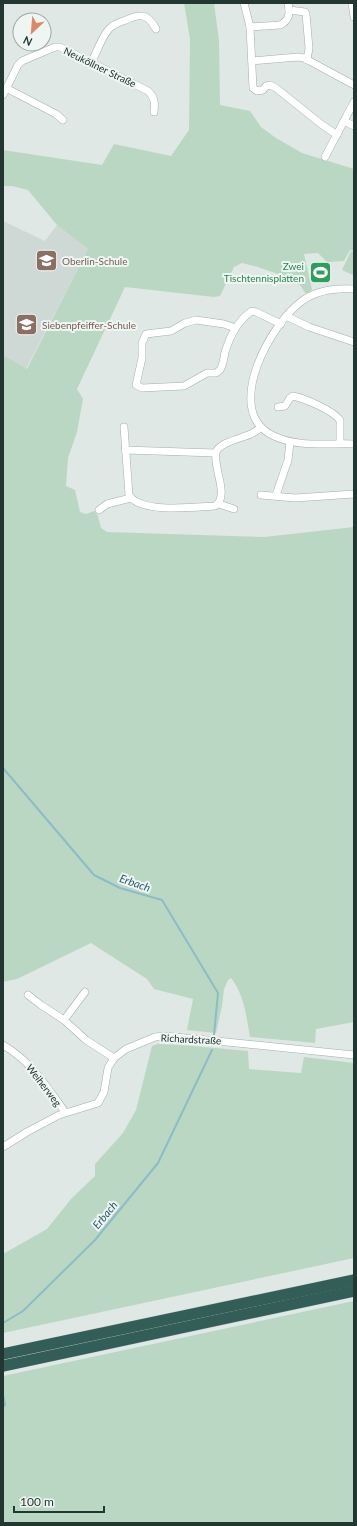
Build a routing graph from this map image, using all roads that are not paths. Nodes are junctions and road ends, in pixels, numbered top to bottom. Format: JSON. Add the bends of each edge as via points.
{"nodes":[{"id":1,"x":244,"y":3,"type":"edge"},
{"id":2,"x":352,"y":3,"type":"edge"},
{"id":3,"x":289,"y":7,"type":"edge"},
{"id":4,"x":354,"y":17,"type":"edge"},
{"id":5,"x":250,"y":27,"type":"junction"},
{"id":6,"x":156,"y":29,"type":"dead end"},
{"id":7,"x":308,"y":60,"type":"junction"},
{"id":8,"x":252,"y":61,"type":"junction"},
{"id":9,"x":91,"y":63,"type":"junction"},
{"id":10,"x":354,"y":85,"type":"edge"},
{"id":11,"x":5,"y":92,"type":"edge"},
{"id":12,"x":354,"y":102,"type":"edge"},
{"id":13,"x":154,"y":112,"type":"dead end"},
{"id":14,"x":63,"y":120,"type":"dead end"},
{"id":15,"x":344,"y":121,"type":"junction"},
{"id":16,"x":354,"y":126,"type":"edge"},
{"id":17,"x":337,"y":135,"type":"junction"},
{"id":18,"x":325,"y":157,"type":"dead end"},
{"id":19,"x":354,"y":289,"type":"edge"},
{"id":20,"x":286,"y":316,"type":"junction"},
{"id":21,"x":281,"y":324,"type":"junction"},
{"id":22,"x":235,"y":328,"type":"junction"},
{"id":23,"x":354,"y":342,"type":"edge"},
{"id":24,"x":278,"y":407,"type":"dead end"},
{"id":25,"x":124,"y":427,"type":"dead end"},
{"id":26,"x":261,"y":427,"type":"junction"},
{"id":27,"x":290,"y":442,"type":"junction"},
{"id":28,"x":340,"y":443,"type":"junction"},
{"id":29,"x":354,"y":444,"type":"edge"},
{"id":30,"x":125,"y":450,"type":"junction"},
{"id":31,"x":215,"y":454,"type":"junction"},
{"id":32,"x":354,"y":494,"type":"edge"},
{"id":33,"x":261,"y":495,"type":"dead end"},
{"id":34,"x":276,"y":495,"type":"junction"},
{"id":35,"x":131,"y":498,"type":"junction"},
{"id":36,"x":219,"y":504,"type":"junction"},
{"id":37,"x":234,"y":509,"type":"dead end"},
{"id":38,"x":99,"y":510,"type":"dead end"},
{"id":39,"x":85,"y":992,"type":"dead end"},
{"id":40,"x":28,"y":995,"type":"dead end"},
{"id":41,"x":64,"y":1020,"type":"junction"},
{"id":42,"x":3,"y":1045,"type":"edge"},
{"id":43,"x":354,"y":1055,"type":"edge"},
{"id":44,"x":114,"y":1058,"type":"junction"},
{"id":45,"x":65,"y":1112,"type":"junction"},
{"id":46,"x":3,"y":1147,"type":"edge"},
{"id":47,"x":354,"y":1280,"type":"edge"},
{"id":48,"x":354,"y":1292,"type":"edge"},
{"id":49,"x":3,"y":1354,"type":"edge"},
{"id":50,"x":3,"y":1366,"type":"edge"}],
"edges":[{"from":1,"to":5,"type":"street"},
{"from":2,"to":4,"type":"street"},
{"from":3,"to":5,"type":"street","via":[[287,20],[280,25]]},
{"from":3,"to":7,"type":"street","via":[[306,14]]},
{"from":5,"to":8,"type":"street"},
{"from":6,"to":9,"type":"street","via":[[148,18],[136,15],[114,25],[106,34]]},
{"from":7,"to":8,"type":"street","via":[[298,57]]},
{"from":7,"to":10,"type":"street"},
{"from":8,"to":17,"type":"street","via":[[254,90],[260,91],[266,86],[274,87]]},
{"from":9,"to":11,"type":"street","name":"Neuköllner Straße","via":[[55,47],[22,61]]},
{"from":9,"to":13,"type":"street","name":"Neuköllner Straße","via":[[152,95],[155,101]]},
{"from":11,"to":14,"type":"street","via":[[56,114]]},
{"from":12,"to":15,"type":"street"},
{"from":15,"to":16,"type":"street"},
{"from":15,"to":17,"type":"street"},
{"from":17,"to":18,"type":"street"},
{"from":19,"to":20,"type":"street","via":[[328,290],[316,294],[303,300]]},
{"from":20,"to":21,"type":"street"},
{"from":20,"to":23,"type":"street","via":[[309,327]]},
{"from":21,"to":22,"type":"street","via":[[252,311]]},
{"from":21,"to":26,"type":"street","via":[[263,353],[253,378],[252,408]]},
{"from":22,"to":22,"type":"street","via":[[222,367],[216,373],[207,374],[184,386],[142,388],[136,385],[142,358],[142,343],[146,334],[171,332],[185,323],[196,320]]},
{"from":24,"to":28,"type":"street","via":[[285,406],[293,396],[333,413],[340,420]]},
{"from":25,"to":30,"type":"street"},
{"from":26,"to":27,"type":"street","via":[[276,438]]},
{"from":26,"to":31,"type":"street","via":[[219,446]]},
{"from":27,"to":28,"type":"street"},
{"from":27,"to":34,"type":"street","via":[[288,460]]},
{"from":28,"to":29,"type":"street"},
{"from":30,"to":31,"type":"street"},
{"from":30,"to":35,"type":"street"},
{"from":31,"to":36,"type":"street","via":[[222,488]]},
{"from":32,"to":34,"type":"street","via":[[295,498]]},
{"from":33,"to":34,"type":"street"},
{"from":35,"to":36,"type":"street","via":[[148,506],[165,508]]},
{"from":35,"to":38,"type":"street","via":[[107,504]]},
{"from":36,"to":37,"type":"street"},
{"from":39,"to":41,"type":"street"},
{"from":40,"to":41,"type":"street"},
{"from":41,"to":44,"type":"street","via":[[86,1040]]},
{"from":42,"to":45,"type":"street","name":"Weiherweg","via":[[36,1071]]},
{"from":43,"to":44,"type":"street","name":"Richardstraße","via":[[164,1036],[141,1042]]},
{"from":44,"to":45,"type":"street","via":[[108,1068],[104,1092],[98,1102]]},
{"from":45,"to":46,"type":"street"},
{"from":47,"to":49,"type":"highway"},
{"from":48,"to":50,"type":"highway"}]}
